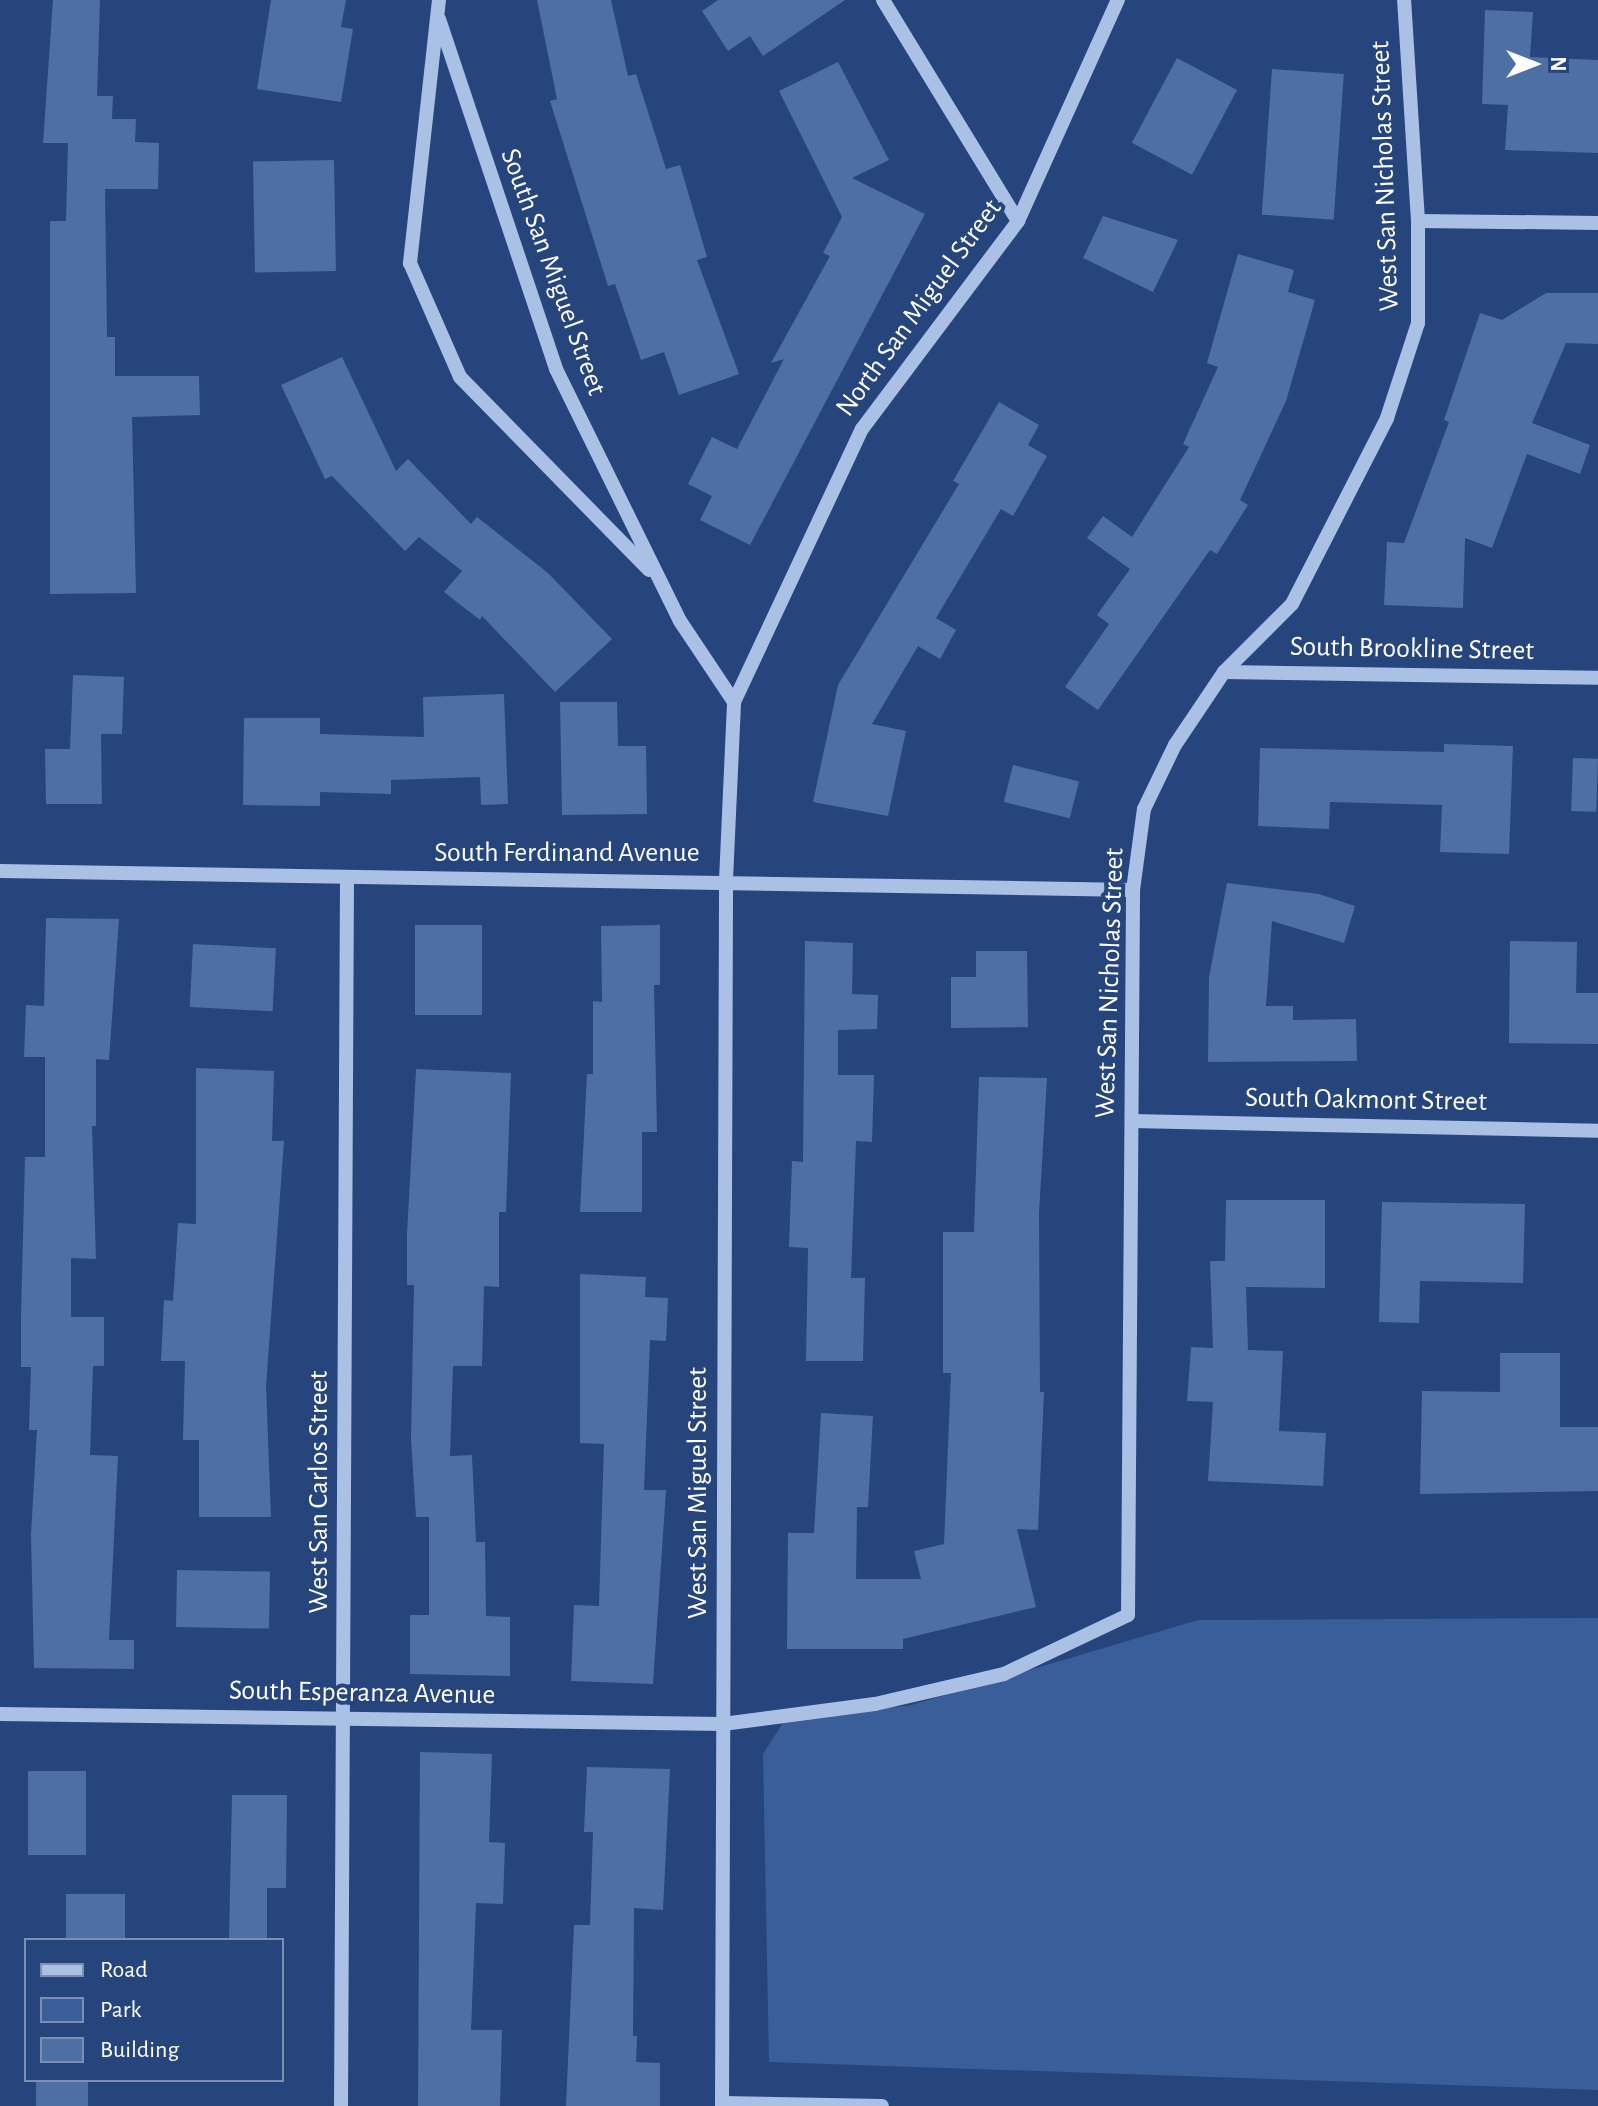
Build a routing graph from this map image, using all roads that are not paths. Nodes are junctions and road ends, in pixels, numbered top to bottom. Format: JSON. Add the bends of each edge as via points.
{"nodes":[{"id":1,"x":439,"y":0,"type":"edge"},
{"id":2,"x":883,"y":0,"type":"edge"},
{"id":3,"x":1118,"y":0,"type":"edge"},
{"id":4,"x":1404,"y":0,"type":"edge"},
{"id":5,"x":439,"y":19,"type":"junction"},
{"id":6,"x":1018,"y":221,"type":"junction"},
{"id":7,"x":1418,"y":221,"type":"junction"},
{"id":8,"x":1598,"y":223,"type":"edge"},
{"id":9,"x":658,"y":578,"type":"junction"},
{"id":10,"x":1224,"y":672,"type":"junction"},
{"id":11,"x":1598,"y":678,"type":"edge"},
{"id":12,"x":734,"y":702,"type":"junction"},
{"id":13,"x":0,"y":871,"type":"edge"},
{"id":14,"x":347,"y":878,"type":"junction"},
{"id":15,"x":726,"y":880,"type":"junction"},
{"id":16,"x":1133,"y":890,"type":"junction"},
{"id":17,"x":1132,"y":1121,"type":"junction"},
{"id":18,"x":1598,"y":1131,"type":"edge"},
{"id":19,"x":1128,"y":1615,"type":"joint"},
{"id":20,"x":0,"y":1714,"type":"edge"},
{"id":21,"x":344,"y":1718,"type":"junction"},
{"id":22,"x":723,"y":1724,"type":"junction"},
{"id":23,"x":722,"y":2104,"type":"edge"},
{"id":24,"x":341,"y":2106,"type":"edge"},
{"id":25,"x":882,"y":2106,"type":"edge"}],
"edges":[{"from":1,"to":5,"type":"street","name":"South San Miguel Street"},
{"from":2,"to":6,"type":"street"},
{"from":3,"to":6,"type":"street","name":"North San Miguel Street"},
{"from":4,"to":7,"type":"street","name":"West San Nicholas Street"},
{"from":5,"to":9,"type":"street","name":"South San Miguel Street","via":[[556,369]]},
{"from":5,"to":9,"type":"street","name":"South San Miguel Street","via":[[410,263],[460,377]]},
{"from":6,"to":12,"type":"street","name":"North San Miguel Street","via":[[862,429]]},
{"from":7,"to":8,"type":"street"},
{"from":7,"to":10,"type":"street","name":"West San Nicholas Street","via":[[1418,323],[1387,418],[1292,604]]},
{"from":9,"to":12,"type":"street","name":"South San Miguel Street"},
{"from":10,"to":11,"type":"street","name":"South Brookline Street"},
{"from":10,"to":16,"type":"street","name":"West San Nicholas Street","via":[[1175,745],[1144,809]]},
{"from":12,"to":15,"type":"street","name":"North San Miguel Street"},
{"from":13,"to":14,"type":"street","name":"South Ferdinand Avenue"},
{"from":14,"to":15,"type":"street","name":"South Ferdinand Avenue"},
{"from":14,"to":21,"type":"street","name":"West San Carlos Street"},
{"from":15,"to":16,"type":"street","name":"South Ferdinand Avenue"},
{"from":15,"to":22,"type":"street","name":"West San Miguel Street"},
{"from":16,"to":17,"type":"street","name":"West San Nicholas Street"},
{"from":17,"to":18,"type":"street","name":"South Oakmont Street"},
{"from":17,"to":19,"type":"street","name":"West San Nicholas Street"},
{"from":19,"to":22,"type":"street","name":"South Esperanza Avenue","via":[[1004,1674],[875,1704]]},
{"from":20,"to":21,"type":"street","name":"South Esperanza Avenue"},
{"from":21,"to":22,"type":"street","name":"South Esperanza Avenue"},
{"from":21,"to":24,"type":"street","name":"West San Carlos Street"},
{"from":22,"to":23,"type":"street","name":"West San Miguel Street"},
{"from":23,"to":25,"type":"street"}]}
